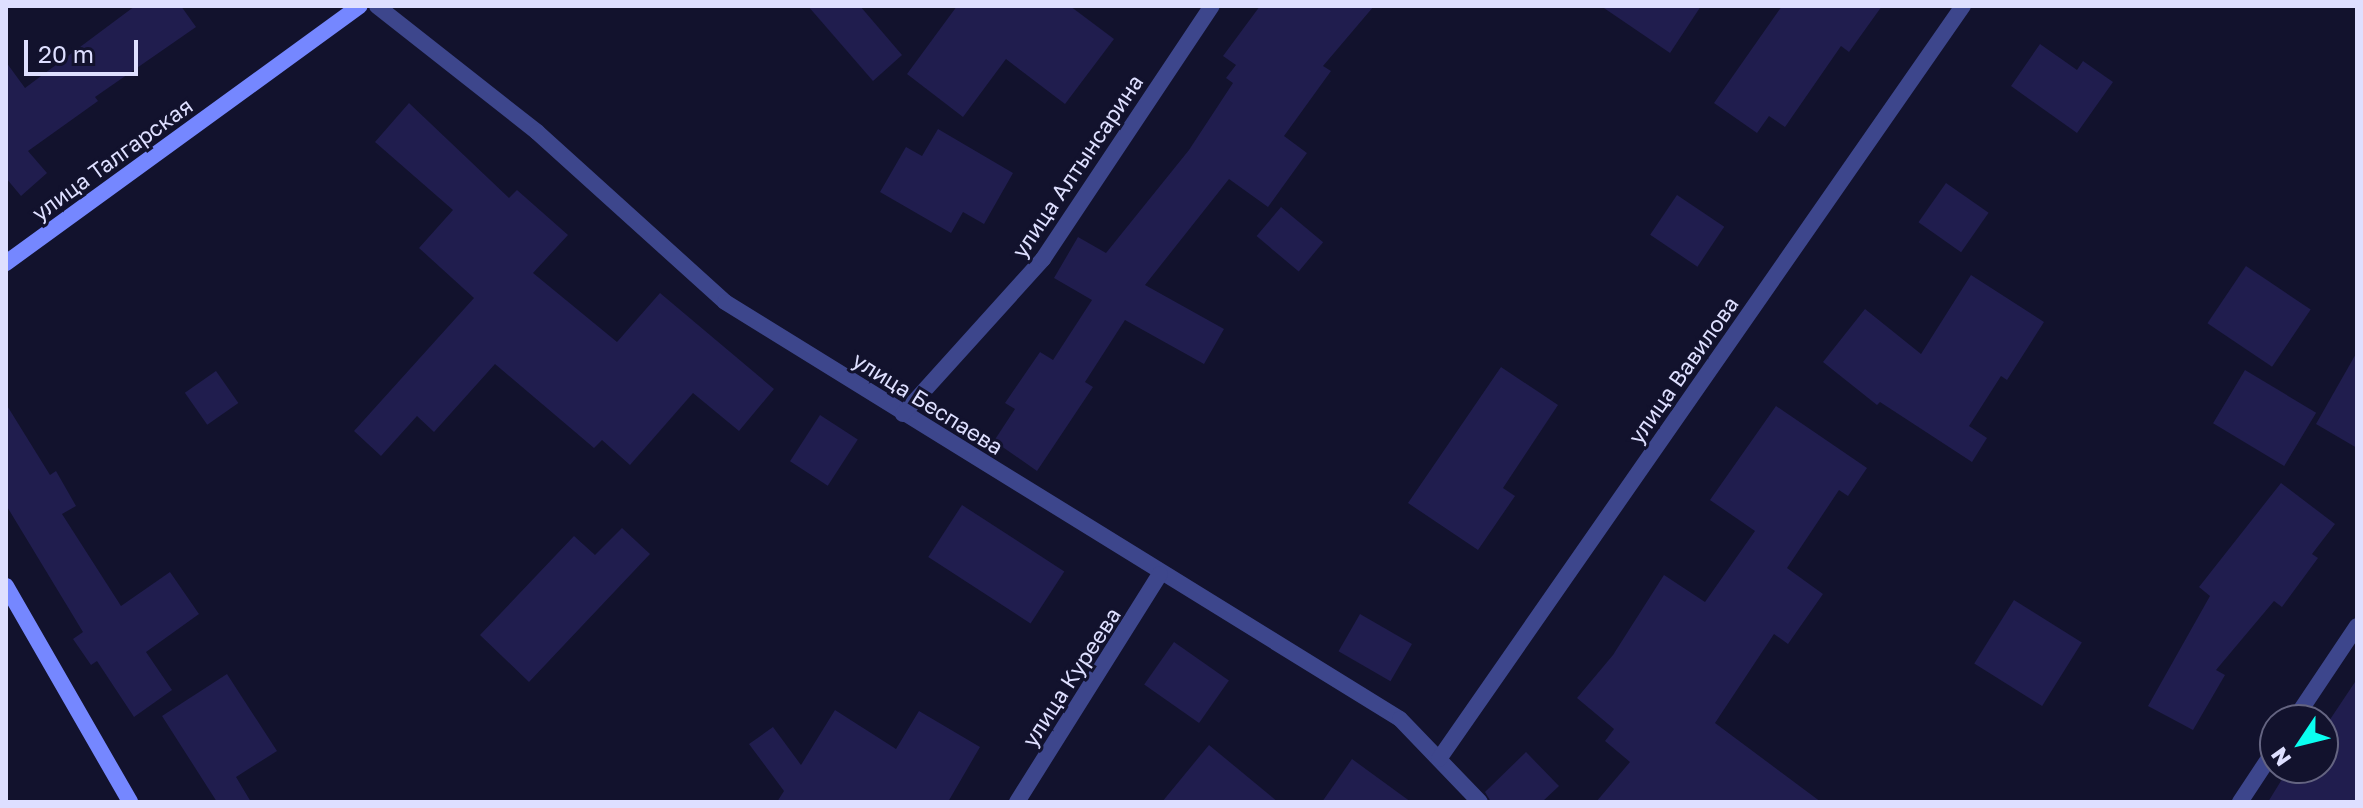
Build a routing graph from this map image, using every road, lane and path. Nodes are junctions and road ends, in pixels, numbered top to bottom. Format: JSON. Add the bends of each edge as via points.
{"nodes":[{"id":1,"x":360,"y":6,"type":"edge"},
{"id":2,"x":377,"y":6,"type":"edge"},
{"id":3,"x":1212,"y":6,"type":"edge"},
{"id":4,"x":1963,"y":6,"type":"edge"},
{"id":5,"x":6,"y":263,"type":"edge"},
{"id":6,"x":903,"y":414,"type":"junction"},
{"id":7,"x":1160,"y":574,"type":"junction"},
{"id":8,"x":6,"y":586,"type":"edge"},
{"id":9,"x":2357,"y":626,"type":"edge"},
{"id":10,"x":2305,"y":704,"type":"edge"},
{"id":11,"x":1439,"y":759,"type":"junction"},
{"id":12,"x":2259,"y":773,"type":"edge"},
{"id":13,"x":130,"y":802,"type":"edge"},
{"id":14,"x":1017,"y":802,"type":"edge"},
{"id":15,"x":1480,"y":802,"type":"edge"},
{"id":16,"x":2240,"y":802,"type":"edge"}],
"edges":[{"from":1,"to":5,"type":"street","name":"улица Талгарская"},
{"from":2,"to":6,"type":"street","name":"улица Беспаева","via":[[537,132],[725,302]]},
{"from":3,"to":6,"type":"street","name":"улица Алтынсарина","via":[[1043,259]]},
{"from":4,"to":11,"type":"street","name":"улица Вавилова"},
{"from":6,"to":7,"type":"street","name":"улица Беспаева"},
{"from":7,"to":11,"type":"street","name":"улица Беспаева","via":[[1400,719]]},
{"from":7,"to":14,"type":"street","name":"улица Куреева"},
{"from":8,"to":13,"type":"street"},
{"from":9,"to":10,"type":"street"},
{"from":11,"to":15,"type":"street","name":"улица Беспаева"},
{"from":12,"to":16,"type":"street"}]}
